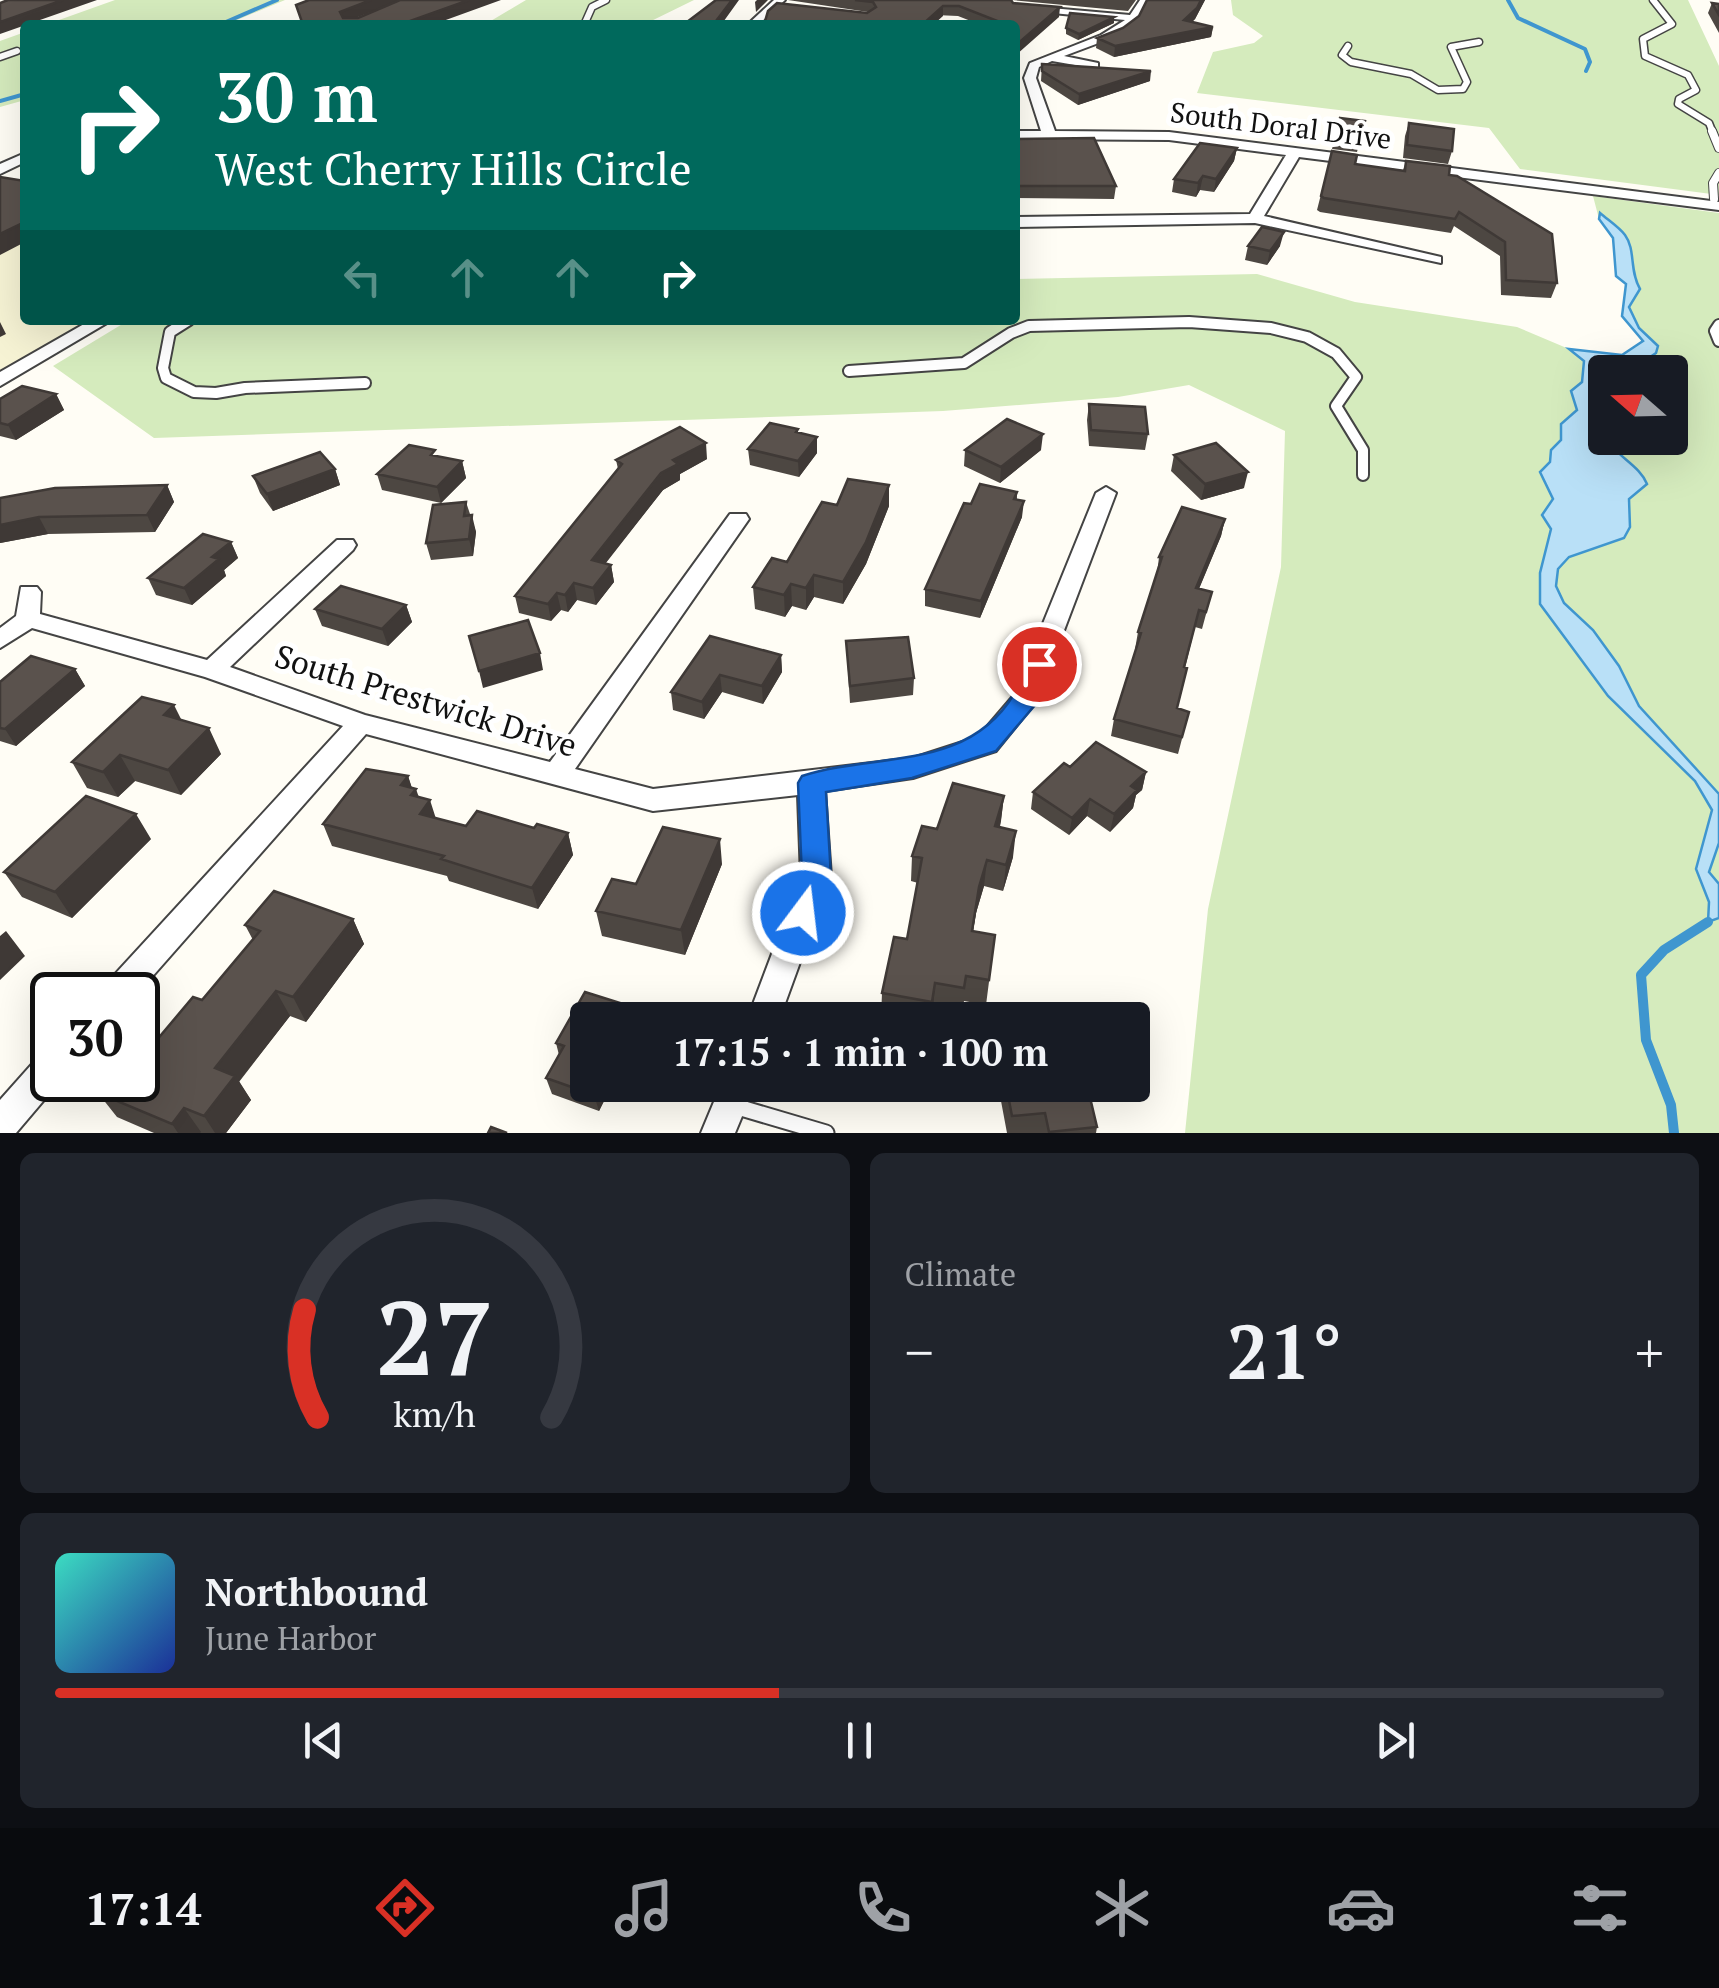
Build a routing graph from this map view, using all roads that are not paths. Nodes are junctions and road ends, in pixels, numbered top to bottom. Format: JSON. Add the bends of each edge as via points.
{"nodes":[{"id":1,"x":606,"y":0,"type":"edge"},
{"id":2,"x":1145,"y":0,"type":"edge"},
{"id":3,"x":1653,"y":0,"type":"edge"},
{"id":4,"x":780,"y":4,"type":"edge"},
{"id":5,"x":1013,"y":6,"type":"edge"},
{"id":6,"x":1133,"y":18,"type":"junction"},
{"id":7,"x":586,"y":20,"type":"edge"},
{"id":8,"x":759,"y":20,"type":"edge"},
{"id":9,"x":1478,"y":42,"type":"dead end"},
{"id":10,"x":1348,"y":46,"type":"dead end"},
{"id":11,"x":17,"y":51,"type":"dead end"},
{"id":12,"x":1049,"y":56,"type":"junction"},
{"id":13,"x":0,"y":57,"type":"edge"},
{"id":14,"x":1094,"y":66,"type":"edge"},
{"id":15,"x":1020,"y":134,"type":"edge"},
{"id":16,"x":1049,"y":134,"type":"junction"},
{"id":17,"x":1719,"y":148,"type":"edge"},
{"id":18,"x":1295,"y":152,"type":"junction"},
{"id":19,"x":1719,"y":174,"type":"edge"},
{"id":20,"x":1718,"y":207,"type":"edge"},
{"id":21,"x":1254,"y":218,"type":"junction"},
{"id":22,"x":1020,"y":222,"type":"edge"},
{"id":23,"x":1435,"y":260,"type":"dead end"},
{"id":24,"x":93,"y":325,"type":"edge"},
{"id":25,"x":181,"y":325,"type":"edge"},
{"id":26,"x":1719,"y":325,"type":"edge"},
{"id":27,"x":1719,"y":341,"type":"edge"},
{"id":28,"x":849,"y":371,"type":"dead end"},
{"id":29,"x":0,"y":380,"type":"edge"},
{"id":30,"x":366,"y":383,"type":"dead end"},
{"id":31,"x":1363,"y":475,"type":"dead end"},
{"id":32,"x":1106,"y":494,"type":"dead end"},
{"id":33,"x":738,"y":519,"type":"dead end"},
{"id":34,"x":345,"y":545,"type":"dead end"},
{"id":35,"x":0,"y":640,"type":"edge"},
{"id":36,"x":212,"y":670,"type":"junction"},
{"id":37,"x":361,"y":723,"type":"junction"},
{"id":38,"x":555,"y":776,"type":"junction"},
{"id":39,"x":812,"y":783,"type":"junction"},
{"id":40,"x":137,"y":972,"type":"edge"},
{"id":41,"x":770,"y":1002,"type":"edge"},
{"id":42,"x":30,"y":1091,"type":"edge"},
{"id":43,"x":729,"y":1108,"type":"edge"},
{"id":44,"x":0,"y":1125,"type":"edge"},
{"id":45,"x":826,"y":1133,"type":"edge"}],
"edges":[{"from":1,"to":7,"type":"lane","via":[[592,7]]},
{"from":2,"to":6,"type":"street"},
{"from":3,"to":17,"type":"lane","via":[[1672,24],[1643,38],[1644,56],[1688,75],[1696,90],[1678,104],[1709,124]]},
{"from":4,"to":8,"type":"street"},
{"from":5,"to":6,"type":"street"},
{"from":6,"to":12,"type":"street","via":[[1120,30]]},
{"from":9,"to":10,"type":"lane","via":[[1451,47],[1466,82],[1464,89],[1449,92],[1412,74],[1351,62],[1342,54]]},
{"from":11,"to":13,"type":"lane"},
{"from":12,"to":14,"type":"street"},
{"from":12,"to":16,"type":"street","via":[[1030,78]]},
{"from":15,"to":16,"type":"street","name":"South Doral Drive"},
{"from":16,"to":18,"type":"street","name":"South Doral Drive","via":[[1169,136]]},
{"from":18,"to":20,"type":"street","name":"South Doral Drive"},
{"from":18,"to":21,"type":"street"},
{"from":19,"to":20,"type":"lane","via":[[1713,184]]},
{"from":21,"to":22,"type":"street"},
{"from":21,"to":23,"type":"street"},
{"from":24,"to":29,"type":"street"},
{"from":25,"to":30,"type":"lane","via":[[170,332],[163,368],[178,387],[216,393]]},
{"from":26,"to":27,"type":"lane"},
{"from":28,"to":31,"type":"lane","via":[[966,363],[1010,331],[1030,326],[1164,320],[1282,330],[1349,363],[1356,378],[1336,406],[1360,444]]},
{"from":32,"to":39,"type":"street","name":"South Prestwick Drive","via":[[1026,699],[986,744],[912,768]]},
{"from":33,"to":38,"type":"street"},
{"from":34,"to":36,"type":"street"},
{"from":35,"to":36,"type":"street","name":"South Prestwick Drive","via":[[28,606]]},
{"from":36,"to":37,"type":"street","name":"South Prestwick Drive"},
{"from":37,"to":38,"type":"street","name":"South Prestwick Drive"},
{"from":37,"to":40,"type":"street"},
{"from":38,"to":39,"type":"street","name":"South Prestwick Drive","via":[[653,800]]},
{"from":39,"to":41,"type":"street","via":[[816,877]]},
{"from":42,"to":44,"type":"street"},
{"from":43,"to":45,"type":"lane"}]}
